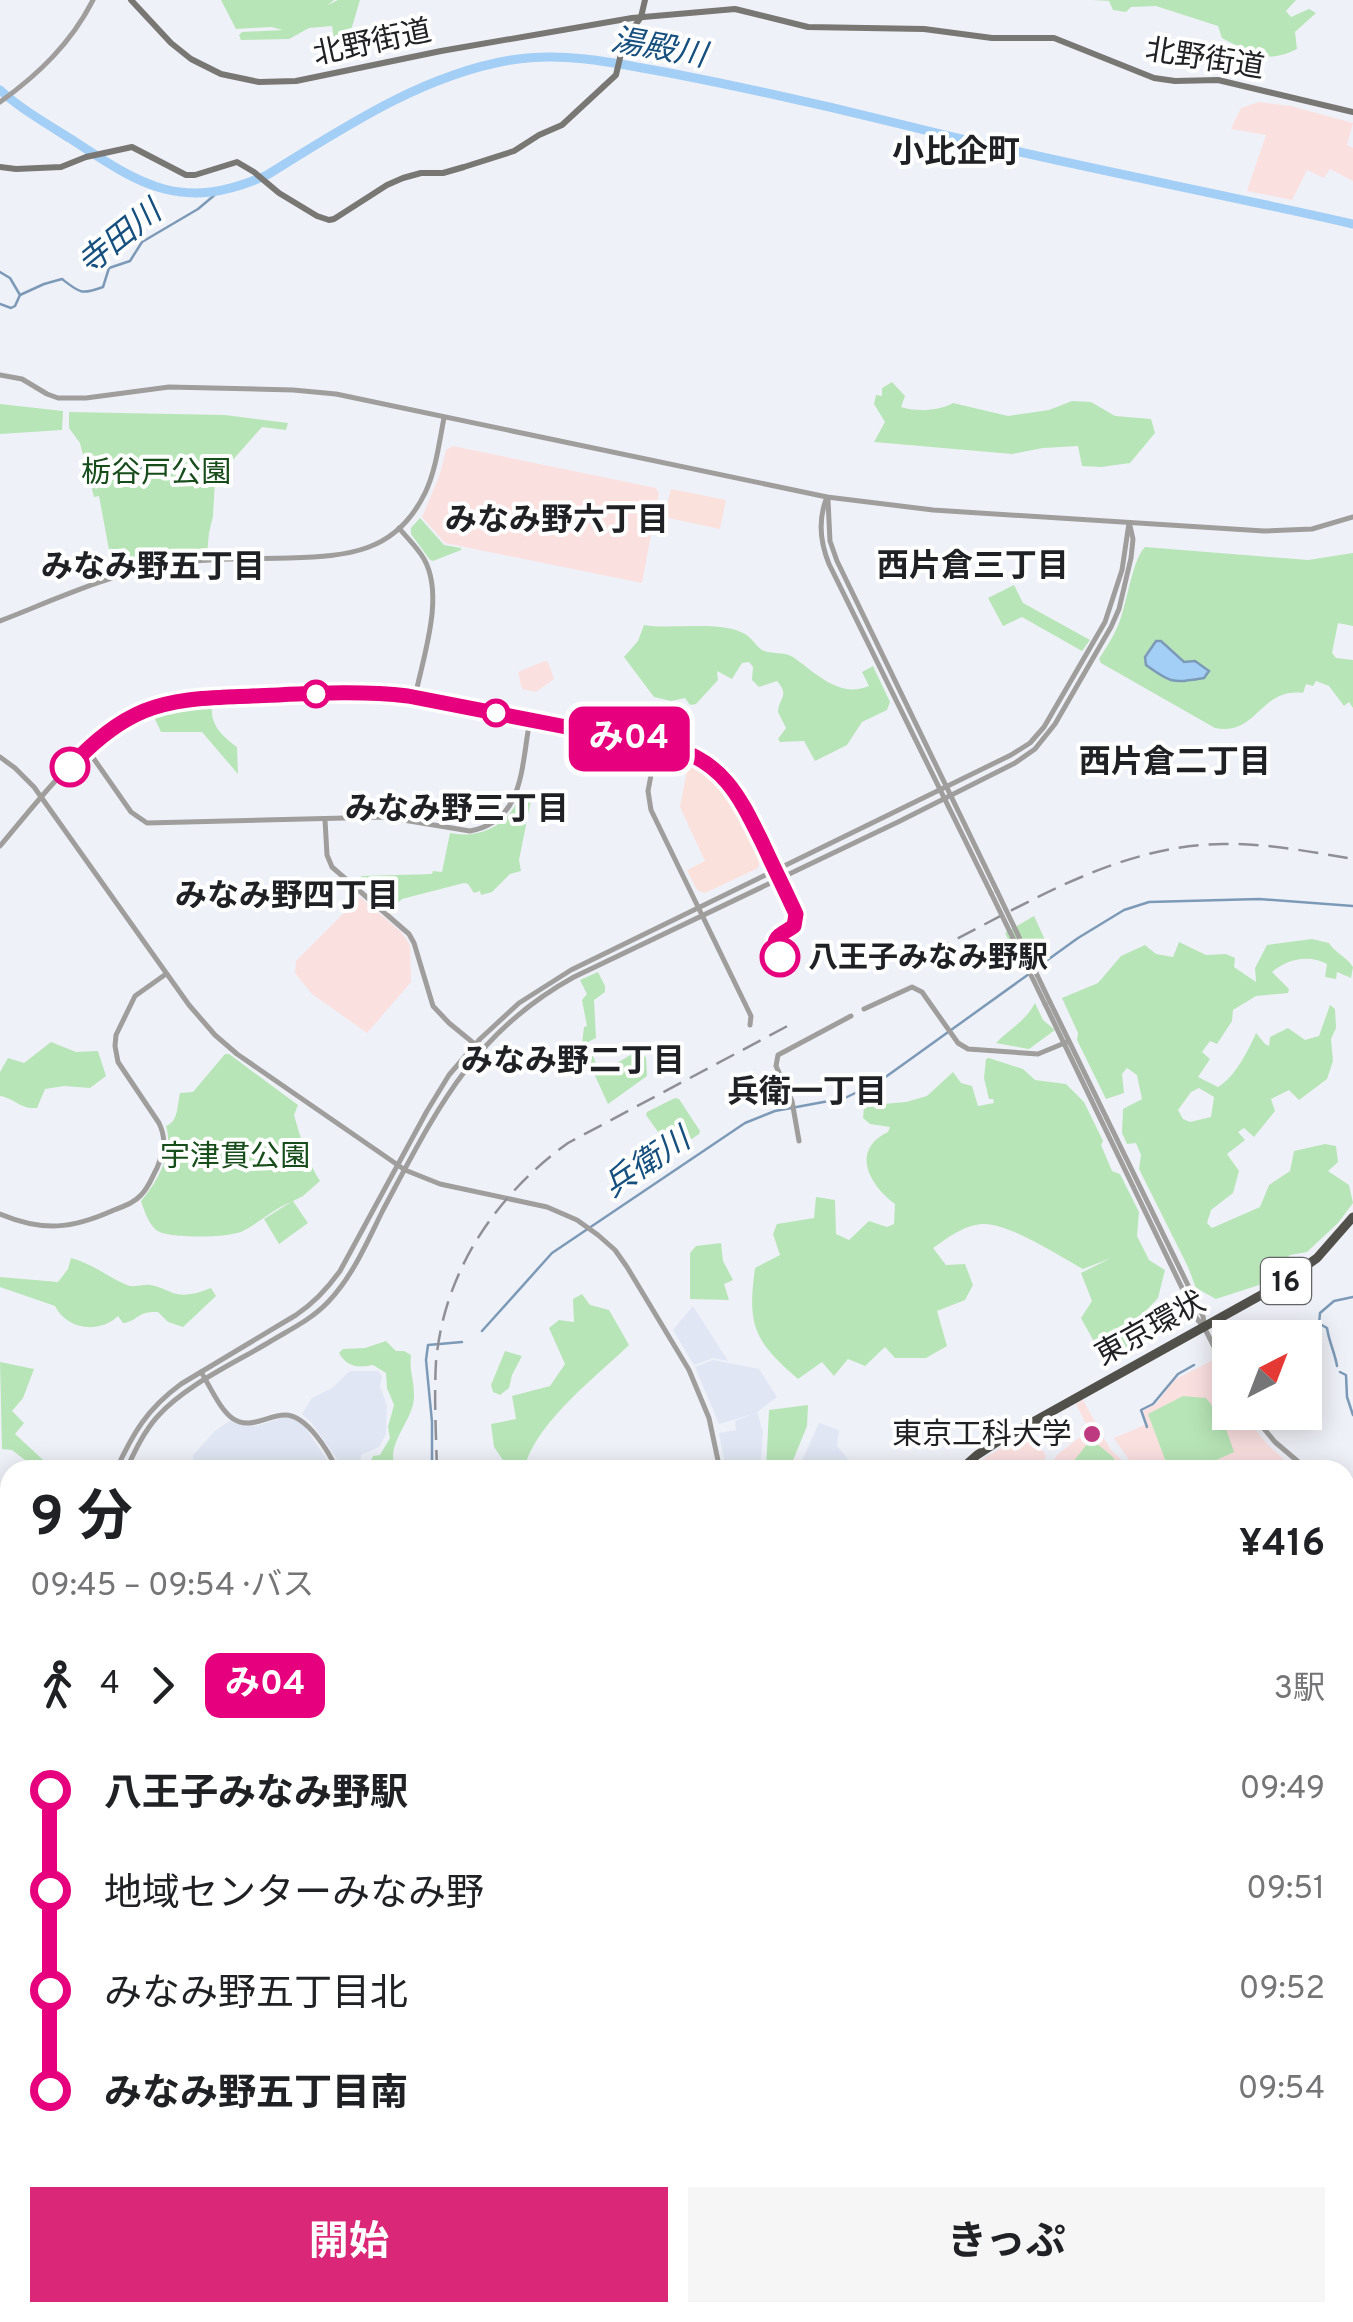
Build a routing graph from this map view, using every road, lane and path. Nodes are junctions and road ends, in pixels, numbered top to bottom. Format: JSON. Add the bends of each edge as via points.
{"nodes":[{"id":1,"x":93,"y":0,"type":"edge"},
{"id":2,"x":132,"y":0,"type":"edge"},
{"id":3,"x":645,"y":0,"type":"edge"},
{"id":4,"x":640,"y":17,"type":"junction"},
{"id":5,"x":1,"y":101,"type":"edge"},
{"id":6,"x":1353,"y":112,"type":"edge"},
{"id":7,"x":0,"y":167,"type":"edge"},
{"id":8,"x":0,"y":375,"type":"edge"},
{"id":9,"x":444,"y":417,"type":"junction"},
{"id":10,"x":828,"y":497,"type":"junction"},
{"id":11,"x":1353,"y":517,"type":"edge"},
{"id":12,"x":1129,"y":523,"type":"junction"},
{"id":13,"x":399,"y":528,"type":"junction"},
{"id":14,"x":0,"y":621,"type":"edge"},
{"id":15,"x":415,"y":698,"type":"junction"},
{"id":16,"x":530,"y":720,"type":"junction"},
{"id":17,"x":657,"y":744,"type":"junction"},
{"id":18,"x":87,"y":749,"type":"junction"},
{"id":19,"x":0,"y":758,"type":"edge"},
{"id":20,"x":946,"y":787,"type":"junction"},
{"id":21,"x":939,"y":791,"type":"junction"},
{"id":22,"x":950,"y":795,"type":"junction"},
{"id":23,"x":42,"y":798,"type":"junction"},
{"id":24,"x":943,"y":799,"type":"junction"},
{"id":25,"x":325,"y":819,"type":"junction"},
{"id":26,"x":0,"y":846,"type":"edge"},
{"id":27,"x":775,"y":869,"type":"junction"},
{"id":28,"x":780,"y":879,"type":"junction"},
{"id":29,"x":994,"y":892,"type":"junction"},
{"id":30,"x":698,"y":908,"type":"junction"},
{"id":31,"x":702,"y":916,"type":"junction"},
{"id":32,"x":166,"y":973,"type":"junction"},
{"id":33,"x":864,"y":1009,"type":"dead end"},
{"id":34,"x":851,"y":1016,"type":"dead end"},
{"id":35,"x":750,"y":1025,"type":"dead end"},
{"id":36,"x":1067,"y":1042,"type":"junction"},
{"id":37,"x":475,"y":1044,"type":"junction"},
{"id":38,"x":482,"y":1050,"type":"junction"},
{"id":39,"x":800,"y":1141,"type":"dead end"},
{"id":40,"x":398,"y":1166,"type":"junction"},
{"id":41,"x":405,"y":1170,"type":"junction"},
{"id":42,"x":0,"y":1214,"type":"edge"},
{"id":43,"x":1353,"y":1217,"type":"edge"},
{"id":44,"x":1204,"y":1327,"type":"junction"},
{"id":45,"x":1212,"y":1343,"type":"edge"},
{"id":46,"x":202,"y":1372,"type":"junction"},
{"id":47,"x":206,"y":1380,"type":"junction"},
{"id":48,"x":1265,"y":1430,"type":"edge"},
{"id":49,"x":121,"y":1460,"type":"edge"},
{"id":50,"x":131,"y":1460,"type":"edge"},
{"id":51,"x":330,"y":1460,"type":"edge"},
{"id":52,"x":718,"y":1460,"type":"edge"},
{"id":53,"x":972,"y":1460,"type":"edge"},
{"id":54,"x":1296,"y":1460,"type":"edge"}],
"edges":[{"from":1,"to":5,"type":"street","via":[[62,48]]},
{"from":2,"to":4,"type":"main road","name":"北野街道","via":[[196,62],[265,82]]},
{"from":3,"to":4,"type":"main road"},
{"from":4,"to":6,"type":"main road","name":"北野街道","via":[[735,9],[812,28],[1054,38],[1154,78],[1221,80]]},
{"from":4,"to":7,"type":"main road","via":[[610,82],[560,127],[464,168],[403,178],[334,220],[317,216],[241,163],[189,176],[132,147],[61,167]]},
{"from":8,"to":9,"type":"street","via":[[58,398],[169,388],[292,390]]},
{"from":9,"to":10,"type":"street"},
{"from":9,"to":13,"type":"street","via":[[428,485]]},
{"from":10,"to":12,"type":"street"},
{"from":10,"to":20,"type":"street","via":[[837,562]]},
{"from":10,"to":21,"type":"street","via":[[820,524],[829,564]]},
{"from":11,"to":12,"type":"street","via":[[1281,531]]},
{"from":12,"to":20,"type":"street","via":[[1104,622],[1044,727],[1020,750]]},
{"from":12,"to":22,"type":"street","via":[[1132,558],[1119,610],[1051,732],[1024,758]]},
{"from":13,"to":14,"type":"street","via":[[343,556],[141,570]]},
{"from":13,"to":15,"type":"street","via":[[422,556],[433,585]]},
{"from":15,"to":16,"type":"street"},
{"from":15,"to":18,"type":"street","via":[[355,693],[186,700],[130,718]]},
{"from":16,"to":17,"type":"street"},
{"from":16,"to":25,"type":"street","via":[[514,801],[483,828],[463,832],[385,817]]},
{"from":17,"to":27,"type":"street","via":[[694,756],[725,778]]},
{"from":17,"to":30,"type":"street","via":[[651,810]]},
{"from":18,"to":23,"type":"street"},
{"from":18,"to":25,"type":"street","via":[[131,812],[148,823]]},
{"from":19,"to":23,"type":"street"},
{"from":20,"to":21,"type":"street"},
{"from":20,"to":22,"type":"street"},
{"from":21,"to":24,"type":"street"},
{"from":21,"to":27,"type":"street"},
{"from":22,"to":24,"type":"street"},
{"from":22,"to":29,"type":"street"},
{"from":23,"to":26,"type":"street"},
{"from":23,"to":32,"type":"street"},
{"from":24,"to":28,"type":"street"},
{"from":24,"to":29,"type":"street"},
{"from":25,"to":37,"type":"street","via":[[332,867],[409,934],[433,1006]]},
{"from":27,"to":28,"type":"street"},
{"from":27,"to":30,"type":"street"},
{"from":28,"to":31,"type":"street"},
{"from":29,"to":36,"type":"street","bridge":true},
{"from":30,"to":31,"type":"street"},
{"from":30,"to":37,"type":"street","via":[[546,984]]},
{"from":31,"to":35,"type":"street","via":[[752,1016]]},
{"from":31,"to":38,"type":"street","via":[[562,984]]},
{"from":32,"to":40,"type":"street","via":[[233,1050]]},
{"from":32,"to":42,"type":"street","via":[[135,996],[114,1046],[164,1133],[164,1151],[145,1190],[130,1203],[76,1224],[42,1226]]},
{"from":33,"to":36,"type":"street","via":[[912,987],[964,1048],[1038,1054]]},
{"from":34,"to":39,"type":"street","via":[[778,1056]]},
{"from":36,"to":44,"type":"street"},
{"from":37,"to":38,"type":"street"},
{"from":37,"to":40,"type":"street","via":[[435,1096]]},
{"from":38,"to":41,"type":"street","via":[[442,1102]]},
{"from":40,"to":41,"type":"street"},
{"from":40,"to":46,"type":"street","via":[[319,1298]]},
{"from":41,"to":47,"type":"street","via":[[331,1299]]},
{"from":41,"to":52,"type":"street","via":[[547,1207],[611,1246],[689,1370]]},
{"from":43,"to":44,"type":"highway","name":"東京環状","number":"16","via":[[1298,1273]]},
{"from":44,"to":45,"type":"street"},
{"from":44,"to":53,"type":"highway","name":"東京環状","number":"16"},
{"from":46,"to":47,"type":"street"},
{"from":46,"to":49,"type":"street","via":[[154,1406]]},
{"from":47,"to":50,"type":"street","via":[[158,1416]]},
{"from":47,"to":51,"type":"street","via":[[236,1420],[302,1420]]},
{"from":48,"to":54,"type":"street"}]}
